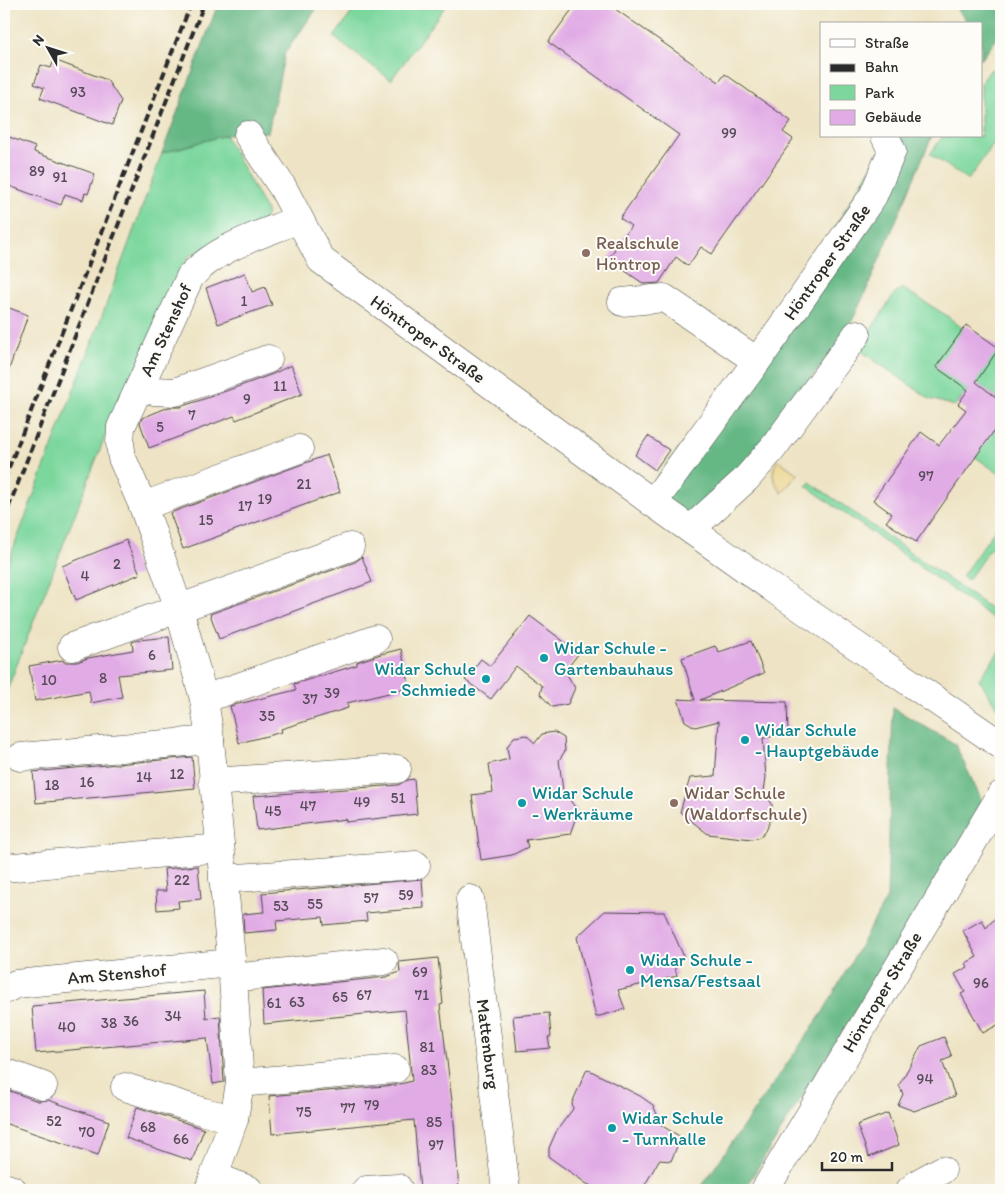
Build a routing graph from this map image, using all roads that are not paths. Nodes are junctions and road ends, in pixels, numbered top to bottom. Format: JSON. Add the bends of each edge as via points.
{"nodes":[{"id":1,"x":248,"y":135,"type":"dead end"},
{"id":2,"x":886,"y":138,"type":"edge"},
{"id":3,"x":299,"y":219,"type":"junction"},
{"id":4,"x":622,"y":302,"type":"dead end"},
{"id":5,"x":857,"y":334,"type":"dead end"},
{"id":6,"x":268,"y":359,"type":"dead end"},
{"id":7,"x":757,"y":361,"type":"junction"},
{"id":8,"x":140,"y":387,"type":"junction"},
{"id":9,"x":299,"y":449,"type":"dead end"},
{"id":10,"x":653,"y":503,"type":"junction"},
{"id":11,"x":143,"y":506,"type":"junction"},
{"id":12,"x":691,"y":529,"type":"junction"},
{"id":13,"x":350,"y":546,"type":"dead end"},
{"id":14,"x":178,"y":609,"type":"junction"},
{"id":15,"x":376,"y":639,"type":"dead end"},
{"id":16,"x":72,"y":647,"type":"dead end"},
{"id":17,"x":204,"y":699,"type":"junction"},
{"id":18,"x":210,"y":740,"type":"junction"},
{"id":19,"x":1001,"y":745,"type":"edge"},
{"id":20,"x":21,"y":757,"type":"dead end"},
{"id":21,"x":397,"y":769,"type":"dead end"},
{"id":22,"x":213,"y":782,"type":"junction"},
{"id":23,"x":1001,"y":795,"type":"edge"},
{"id":24,"x":220,"y":848,"type":"junction"},
{"id":25,"x":416,"y":865,"type":"dead end"},
{"id":26,"x":4,"y":868,"type":"edge"},
{"id":27,"x":223,"y":879,"type":"junction"},
{"id":28,"x":470,"y":899,"type":"dead end"},
{"id":29,"x":384,"y":961,"type":"dead end"},
{"id":30,"x":232,"y":970,"type":"junction"},
{"id":31,"x":4,"y":990,"type":"edge"},
{"id":32,"x":395,"y":1069,"type":"dead end"},
{"id":33,"x":4,"y":1072,"type":"edge"},
{"id":34,"x":240,"y":1083,"type":"junction"},
{"id":35,"x":43,"y":1086,"type":"dead end"},
{"id":36,"x":125,"y":1087,"type":"dead end"},
{"id":37,"x":234,"y":1119,"type":"junction"},
{"id":38,"x":942,"y":1170,"type":"dead end"},
{"id":39,"x":212,"y":1183,"type":"edge"},
{"id":40,"x":4,"y":1187,"type":"edge"},
{"id":41,"x":13,"y":1190,"type":"edge"},
{"id":42,"x":249,"y":1190,"type":"edge"},
{"id":43,"x":366,"y":1190,"type":"edge"},
{"id":44,"x":399,"y":1190,"type":"edge"},
{"id":45,"x":506,"y":1190,"type":"edge"},
{"id":46,"x":765,"y":1190,"type":"edge"},
{"id":47,"x":910,"y":1190,"type":"edge"}],
"edges":[{"from":1,"to":3,"type":"street","name":"Höntroper Straße"},
{"from":2,"to":7,"type":"street","name":"Höntroper Straße","via":[[892,151],[873,196]]},
{"from":3,"to":8,"type":"street","name":"Am Stenshof","via":[[230,247],[201,265],[190,277]]},
{"from":3,"to":10,"type":"street","name":"Höntroper Straße","via":[[321,260]]},
{"from":4,"to":7,"type":"street","via":[[664,298]]},
{"from":5,"to":12,"type":"street","via":[[773,448],[746,479]]},
{"from":6,"to":8,"type":"street","name":"Am Stenshof","via":[[175,392]]},
{"from":7,"to":10,"type":"street","name":"Höntroper Straße"},
{"from":8,"to":11,"type":"street","name":"Am Stenshof","via":[[122,427],[120,443],[122,458]]},
{"from":9,"to":11,"type":"street"},
{"from":10,"to":12,"type":"street","name":"Höntroper Straße"},
{"from":11,"to":14,"type":"street","name":"Am Stenshof"},
{"from":12,"to":19,"type":"street","name":"Höntroper Straße"},
{"from":13,"to":14,"type":"street"},
{"from":14,"to":16,"type":"street"},
{"from":14,"to":17,"type":"street","name":"Am Stenshof"},
{"from":15,"to":17,"type":"street"},
{"from":17,"to":18,"type":"street","name":"Am Stenshof"},
{"from":18,"to":20,"type":"street"},
{"from":18,"to":22,"type":"street","name":"Am Stenshof"},
{"from":21,"to":22,"type":"street"},
{"from":22,"to":24,"type":"street","name":"Am Stenshof"},
{"from":23,"to":46,"type":"street","name":"Höntroper Straße"},
{"from":24,"to":26,"type":"street"},
{"from":24,"to":27,"type":"street","name":"Am Stenshof"},
{"from":25,"to":27,"type":"street"},
{"from":27,"to":30,"type":"street","name":"Am Stenshof"},
{"from":28,"to":45,"type":"street","name":"Mattenburg"},
{"from":29,"to":30,"type":"street","name":"Am Stenshof"},
{"from":30,"to":31,"type":"street","name":"Am Stenshof","via":[[16,984]]},
{"from":30,"to":34,"type":"street","name":"Am Stenshof"},
{"from":32,"to":34,"type":"street"},
{"from":33,"to":35,"type":"street"},
{"from":34,"to":37,"type":"street","name":"Am Stenshof"},
{"from":36,"to":37,"type":"street"},
{"from":37,"to":39,"type":"street","name":"Am Stenshof"},
{"from":38,"to":47,"type":"street"},
{"from":39,"to":42,"type":"street","name":"Am Stenshof"},
{"from":40,"to":41,"type":"street"},
{"from":43,"to":44,"type":"street"}]}
